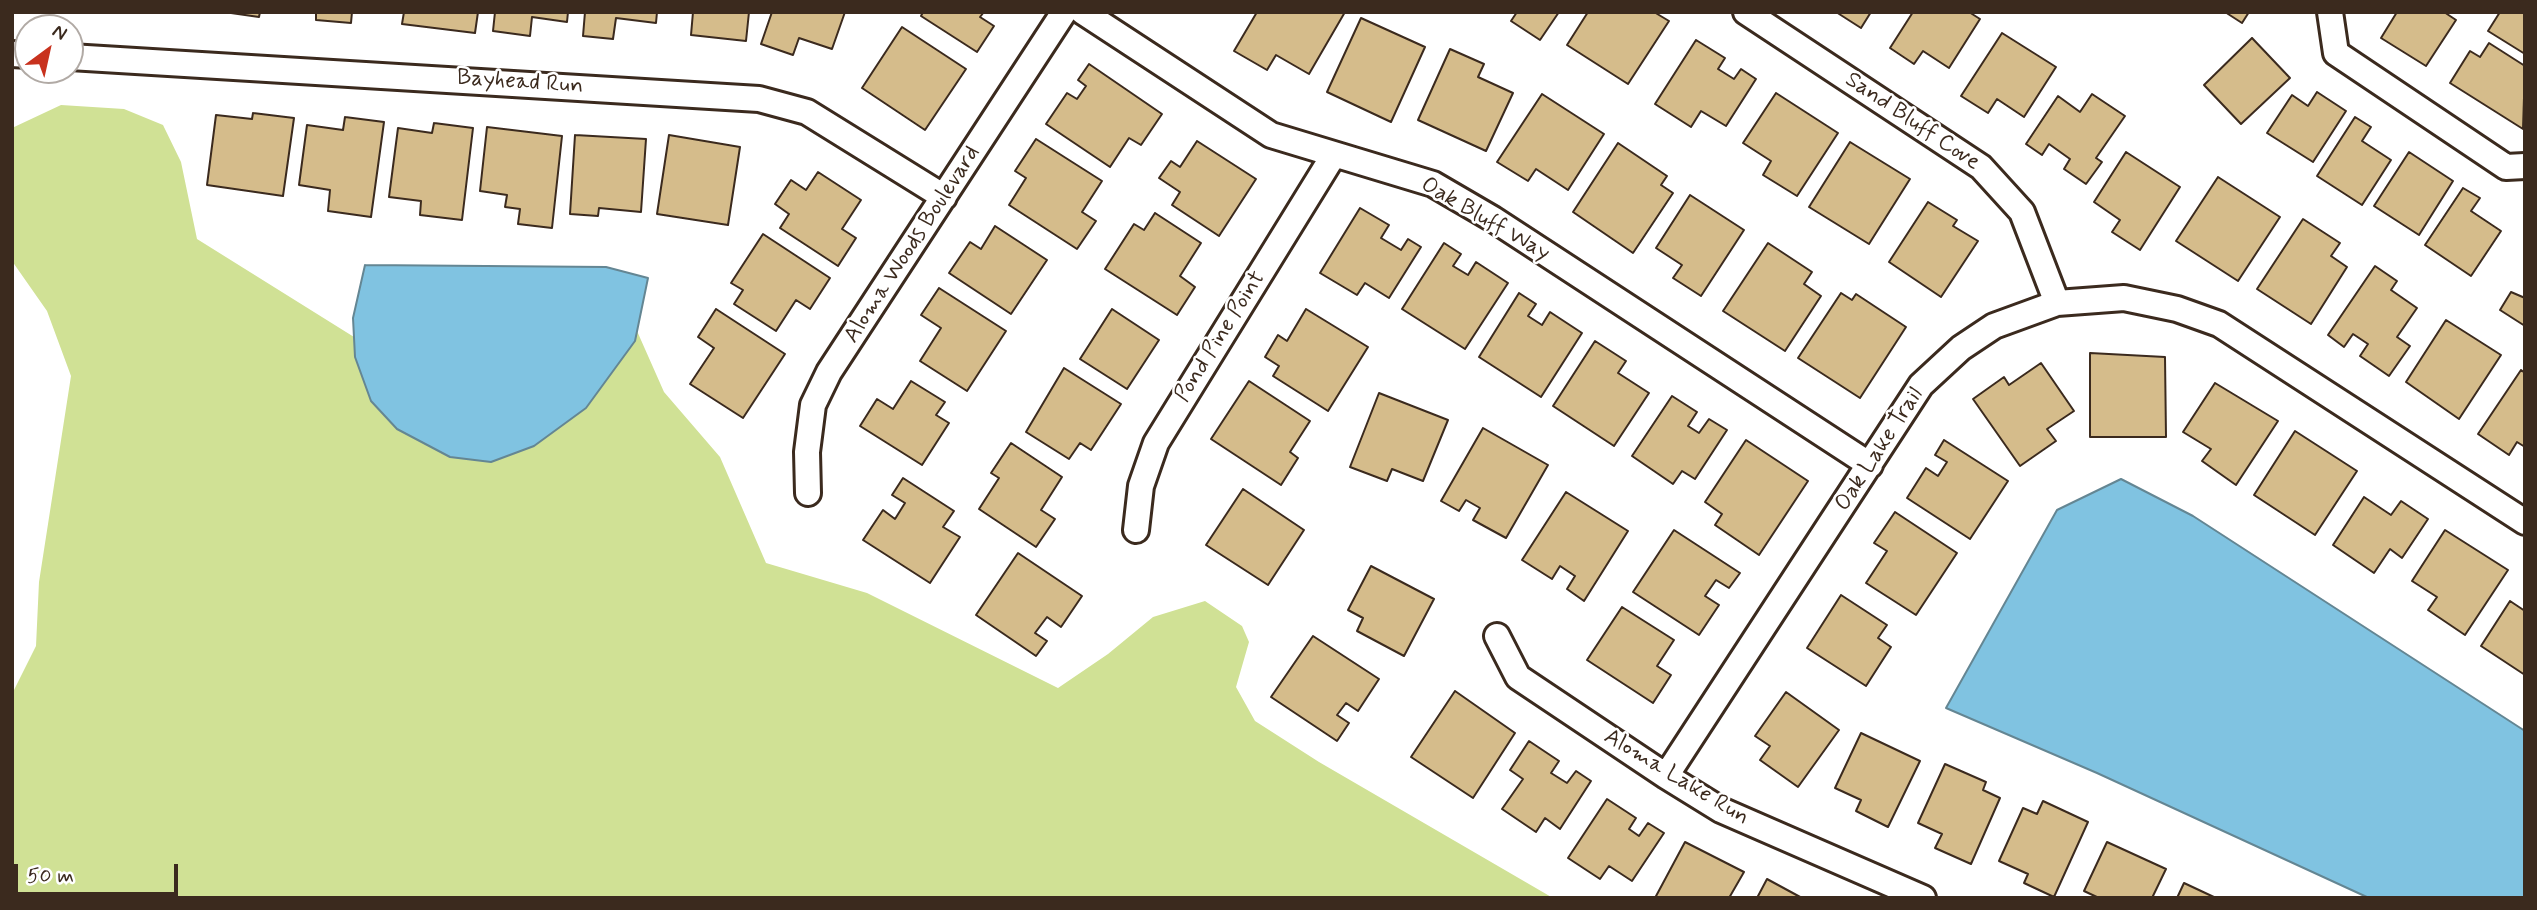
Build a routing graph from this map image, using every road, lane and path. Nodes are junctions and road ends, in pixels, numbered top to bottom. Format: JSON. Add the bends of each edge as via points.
{"nodes":[{"id":1,"x":1064,"y":12,"type":"edge"},
{"id":2,"x":1083,"y":12,"type":"edge"},
{"id":3,"x":1746,"y":12,"type":"edge"},
{"id":4,"x":2330,"y":12,"type":"edge"},
{"id":5,"x":84,"y":58,"type":"edge"},
{"id":6,"x":1333,"y":156,"type":"junction"},
{"id":7,"x":2525,"y":166,"type":"edge"},
{"id":8,"x":944,"y":197,"type":"junction"},
{"id":9,"x":2057,"y":303,"type":"junction"},
{"id":10,"x":1870,"y":465,"type":"junction"},
{"id":11,"x":808,"y":493,"type":"dead end"},
{"id":12,"x":2525,"y":522,"type":"edge"},
{"id":13,"x":1136,"y":530,"type":"dead end"},
{"id":14,"x":1497,"y":636,"type":"dead end"},
{"id":15,"x":1665,"y":776,"type":"junction"},
{"id":16,"x":1923,"y":898,"type":"edge"}],
"edges":[{"from":1,"to":8,"type":"street","name":"Aloma Woods Boulevard"},
{"from":2,"to":6,"type":"street","name":"Oak Bluff Way","via":[[1271,135]]},
{"from":3,"to":9,"type":"street","name":"Sand Bluff Cove","via":[[1981,167],[2022,212]]},
{"from":4,"to":7,"type":"street","via":[[2336,53],[2506,167]]},
{"from":5,"to":8,"type":"street","name":"Bayhead Run","via":[[759,99],[807,111]]},
{"from":6,"to":10,"type":"street","name":"Oak Bluff Way","via":[[1433,184]]},
{"from":6,"to":13,"type":"street","name":"Pond Pine Point","via":[[1156,443],[1141,486]]},
{"from":8,"to":11,"type":"street","name":"Aloma Woods Boulevard","via":[[829,372],[813,405]]},
{"from":9,"to":10,"type":"street","name":"Oak Lake Trail","via":[[1994,326],[1961,348],[1921,385]]},
{"from":9,"to":12,"type":"street","name":"Oak Lake Trail","via":[[2124,298],[2219,324]]},
{"from":10,"to":15,"type":"street","name":"Oak Lake Trail"},
{"from":14,"to":15,"type":"street","name":"Aloma Lake Run","via":[[1518,677]]},
{"from":15,"to":16,"type":"street","name":"Aloma Lake Run","via":[[1721,810]]}]}
